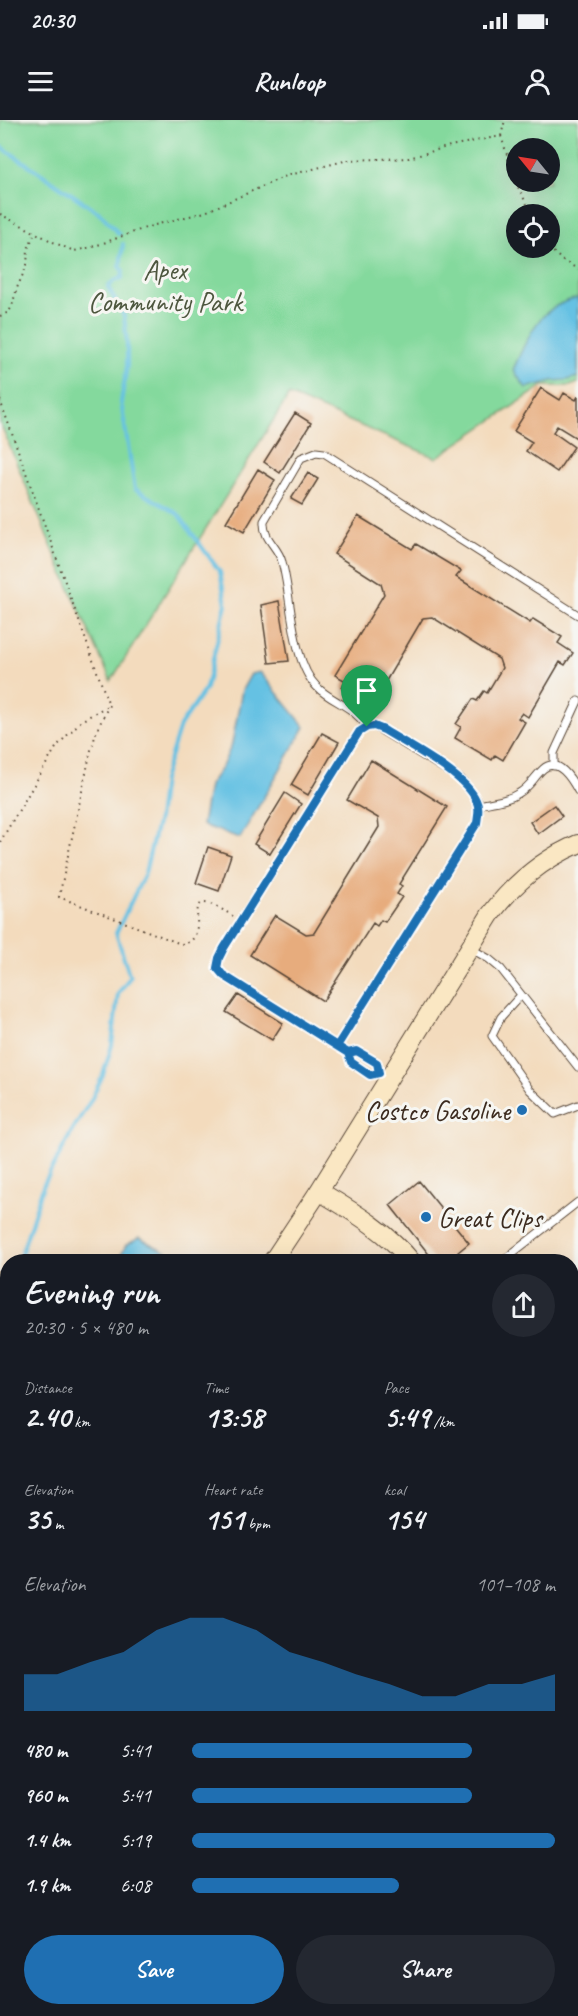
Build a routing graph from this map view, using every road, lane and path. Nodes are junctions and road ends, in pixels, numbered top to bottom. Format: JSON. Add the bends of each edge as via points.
{"nodes":[{"id":1,"x":505,"y":120,"type":"edge"},
{"id":2,"x":501,"y":136,"type":"junction"},
{"id":3,"x":527,"y":204,"type":"edge"},
{"id":4,"x":0,"y":214,"type":"edge"},
{"id":5,"x":35,"y":232,"type":"junction"},
{"id":6,"x":560,"y":258,"type":"edge"},
{"id":7,"x":578,"y":269,"type":"edge"},
{"id":8,"x":0,"y":316,"type":"edge"},
{"id":9,"x":0,"y":400,"type":"edge"},
{"id":10,"x":578,"y":615,"type":"edge"},
{"id":11,"x":578,"y":701,"type":"edge"},
{"id":12,"x":110,"y":705,"type":"junction"},
{"id":13,"x":367,"y":727,"type":"junction"},
{"id":14,"x":554,"y":766,"type":"junction"},
{"id":15,"x":578,"y":791,"type":"edge"},
{"id":16,"x":478,"y":805,"type":"junction"},
{"id":17,"x":0,"y":842,"type":"edge"},
{"id":18,"x":578,"y":844,"type":"edge"},
{"id":19,"x":241,"y":921,"type":"junction"},
{"id":20,"x":469,"y":948,"type":"junction"},
{"id":21,"x":520,"y":995,"type":"junction"},
{"id":22,"x":337,"y":1046,"type":"junction"},
{"id":23,"x":348,"y":1053,"type":"junction"},
{"id":24,"x":578,"y":1067,"type":"edge"},
{"id":25,"x":384,"y":1076,"type":"junction"},
{"id":26,"x":578,"y":1105,"type":"edge"},
{"id":27,"x":318,"y":1191,"type":"junction"},
{"id":28,"x":578,"y":1202,"type":"edge"},
{"id":29,"x":277,"y":1254,"type":"edge"},
{"id":30,"x":405,"y":1254,"type":"edge"},
{"id":31,"x":511,"y":1254,"type":"edge"}],
"edges":[{"from":1,"to":2,"type":"path"},
{"from":2,"to":3,"type":"path"},
{"from":2,"to":5,"type":"path","via":[[409,158],[348,160],[286,176],[205,212],[74,251]]},
{"from":4,"to":5,"type":"path"},
{"from":5,"to":8,"type":"path","via":[[12,306]]},
{"from":6,"to":7,"type":"path"},
{"from":9,"to":12,"type":"path"},
{"from":10,"to":13,"type":"lane","via":[[324,453],[301,458],[264,521],[264,532],[281,556],[305,671],[317,687],[360,715]]},
{"from":11,"to":14,"type":"lane","via":[[554,753]]},
{"from":12,"to":17,"type":"path","via":[[81,721],[57,746]]},
{"from":12,"to":19,"type":"path","via":[[91,750],[59,897],[184,944],[192,940],[198,906],[204,902]]},
{"from":13,"to":16,"type":"lane","via":[[384,730],[461,779]]},
{"from":13,"to":19,"type":"lane","via":[[359,732]]},
{"from":14,"to":15,"type":"lane","via":[[564,771]]},
{"from":14,"to":16,"type":"lane","via":[[547,766],[519,794]]},
{"from":16,"to":22,"type":"lane","via":[[477,823]]},
{"from":18,"to":20,"type":"street","via":[[530,870],[503,897]]},
{"from":19,"to":22,"type":"lane","via":[[217,968]]},
{"from":20,"to":21,"type":"lane","via":[[501,969]]},
{"from":20,"to":25,"type":"street"},
{"from":21,"to":24,"type":"lane"},
{"from":21,"to":26,"type":"lane","via":[[501,1017],[492,1036],[530,1090],[555,1114]]},
{"from":22,"to":23,"type":"lane"},
{"from":23,"to":25,"type":"lane","via":[[351,1062],[370,1075]]},
{"from":23,"to":25,"type":"lane","via":[[357,1051],[377,1063]]},
{"from":25,"to":27,"type":"street"},
{"from":27,"to":29,"type":"street"},
{"from":27,"to":30,"type":"street","via":[[374,1226]]},
{"from":28,"to":31,"type":"lane"}]}
